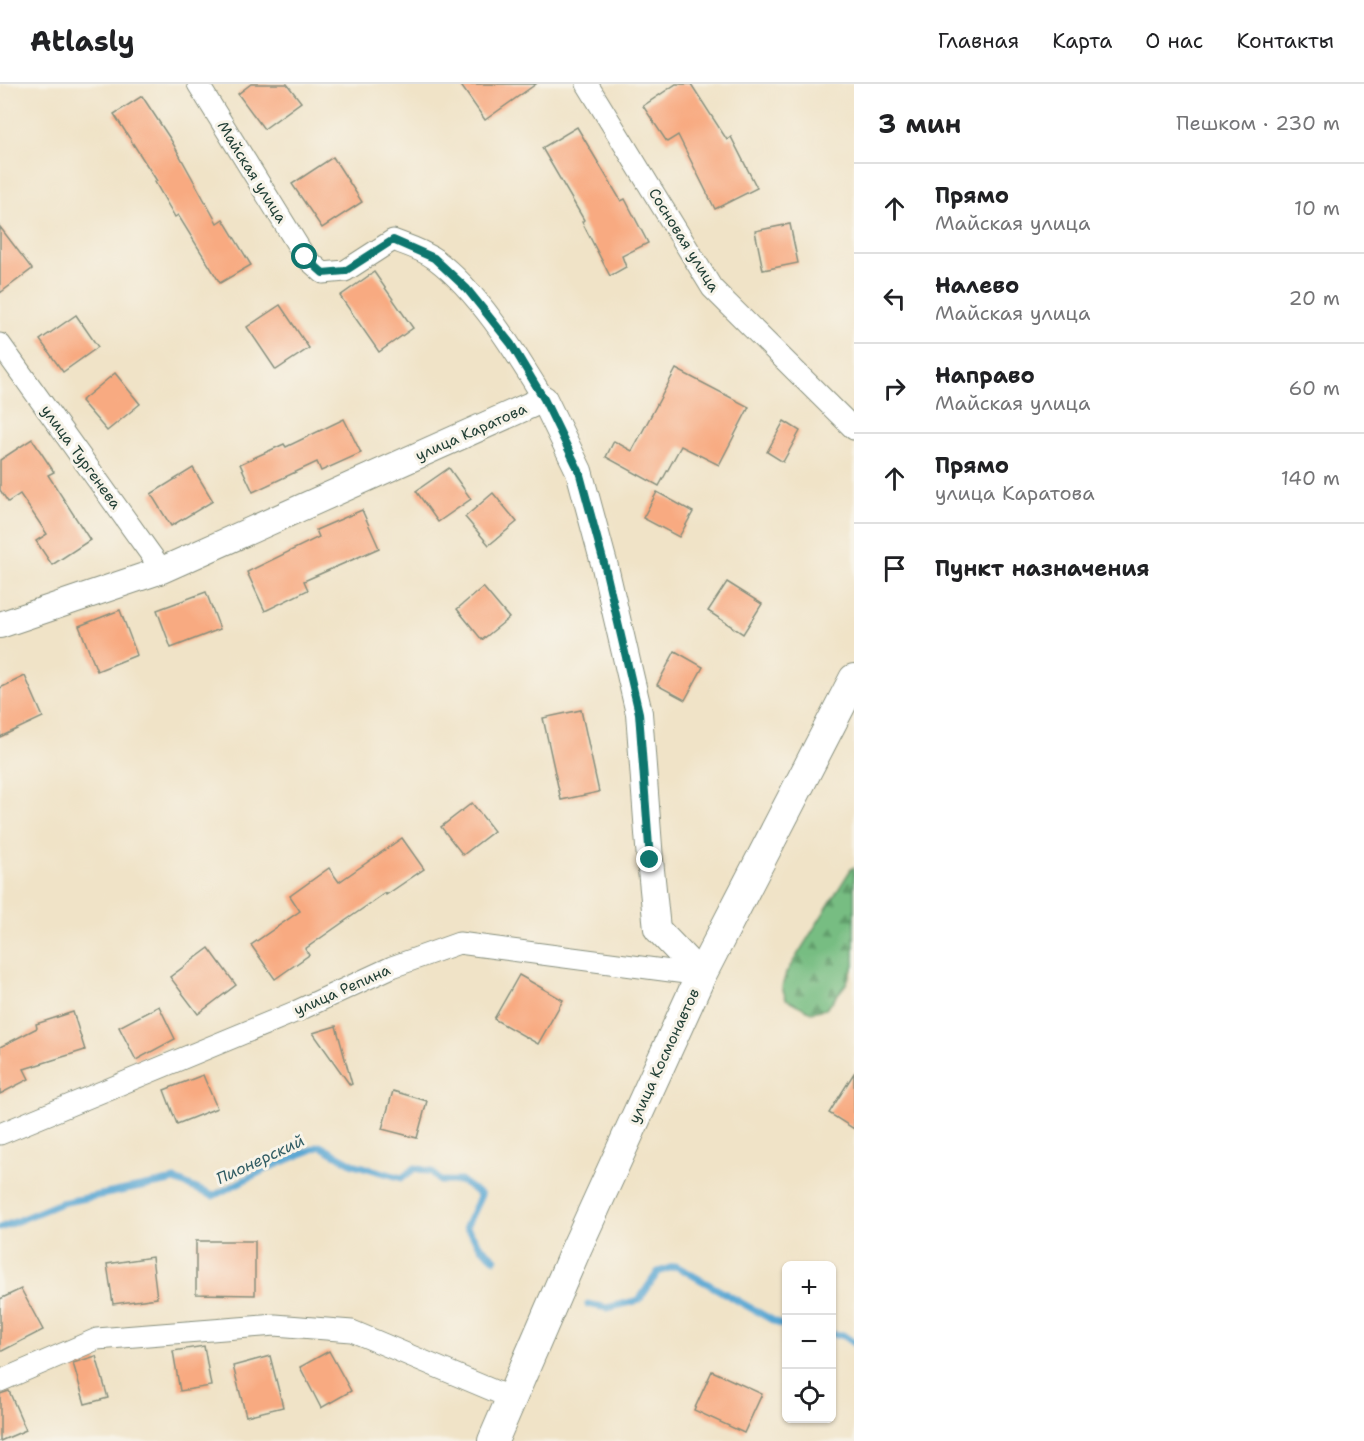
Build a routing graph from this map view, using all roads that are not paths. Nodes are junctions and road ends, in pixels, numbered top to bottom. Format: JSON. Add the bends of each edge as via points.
{"nodes":[{"id":1,"x":198,"y":84,"type":"edge"},
{"id":2,"x":588,"y":84,"type":"edge"},
{"id":3,"x":0,"y":344,"type":"edge"},
{"id":4,"x":544,"y":399,"type":"junction"},
{"id":5,"x":854,"y":429,"type":"edge"},
{"id":6,"x":162,"y":570,"type":"junction"},
{"id":7,"x":0,"y":625,"type":"edge"},
{"id":8,"x":854,"y":679,"type":"edge"},
{"id":9,"x":701,"y":975,"type":"junction"},
{"id":10,"x":0,"y":1134,"type":"edge"},
{"id":11,"x":0,"y":1381,"type":"edge"},
{"id":12,"x":511,"y":1398,"type":"junction"},
{"id":13,"x":493,"y":1441,"type":"edge"}],
"edges":[{"from":1,"to":4,"type":"street","name":"Майская улица","via":[[305,257],[323,273],[345,271],[393,240],[434,258],[467,289],[511,344]]},
{"from":2,"to":5,"type":"street","name":"Сосновая улица","via":[[712,288]]},
{"from":3,"to":6,"type":"street","name":"улица Тургенева"},
{"from":4,"to":6,"type":"street","name":"улица Каратова"},
{"from":4,"to":9,"type":"street","name":"улица Каратова","via":[[579,471],[639,713],[657,929]]},
{"from":6,"to":7,"type":"street","name":"улица Каратова"},
{"from":8,"to":9,"type":"main road","name":"улица Космонавтов"},
{"from":9,"to":10,"type":"street","name":"улица Репина","via":[[459,943],[392,967],[286,1016]]},
{"from":9,"to":12,"type":"main road","name":"улица Космонавтов"},
{"from":11,"to":12,"type":"street","via":[[97,1339],[275,1325],[352,1330]]},
{"from":12,"to":13,"type":"main road","name":"улица Космонавтов"}]}
